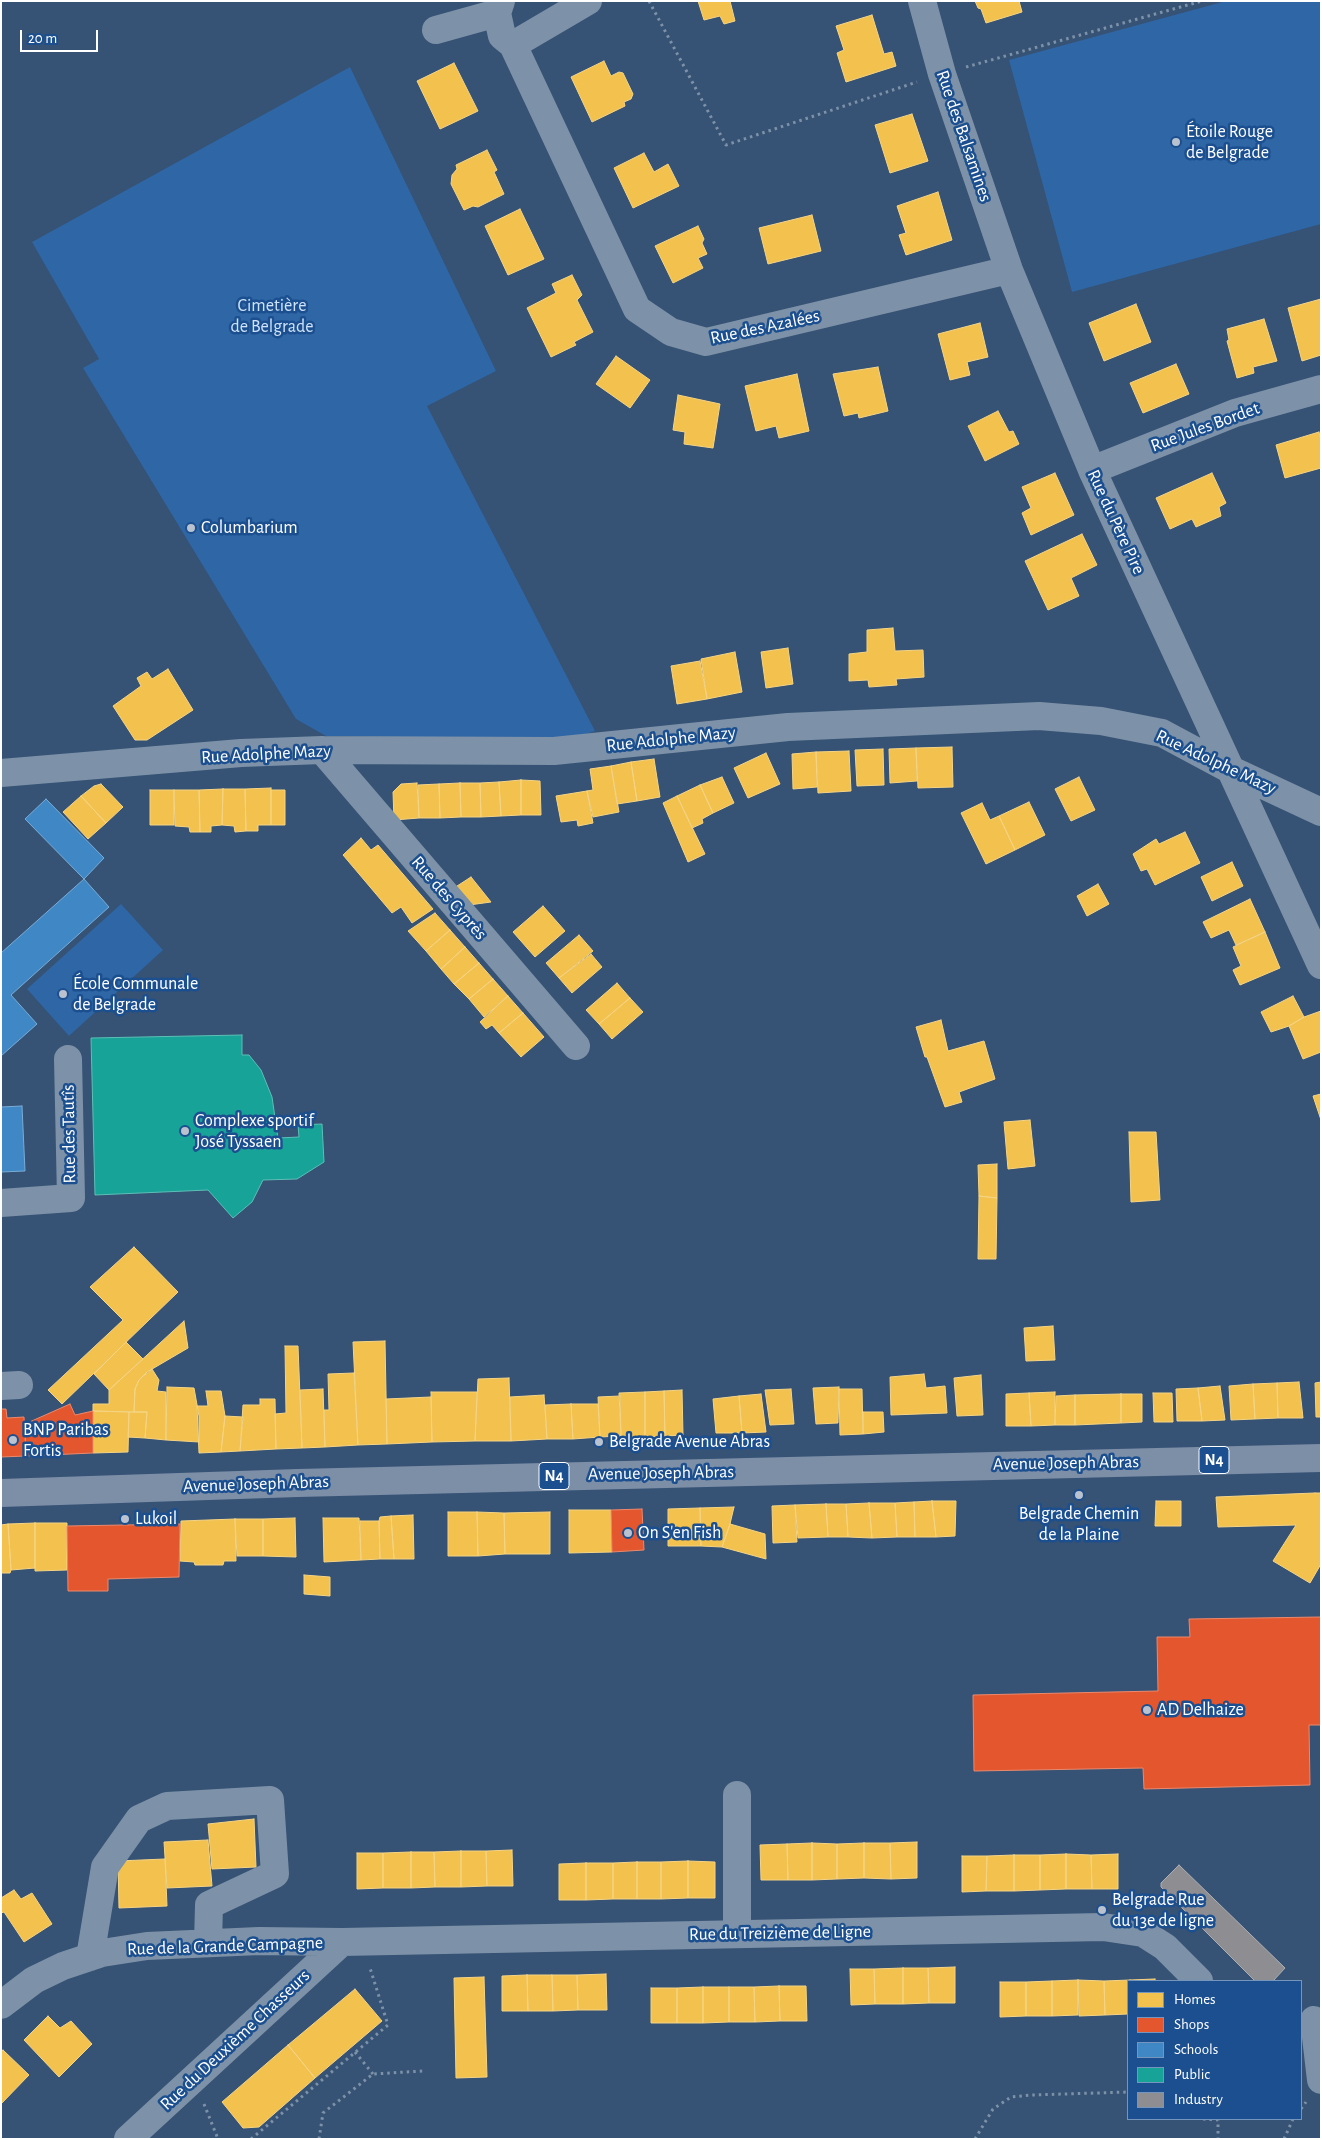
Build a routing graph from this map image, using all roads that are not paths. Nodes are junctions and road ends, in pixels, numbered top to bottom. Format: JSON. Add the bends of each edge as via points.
{"nodes":[{"id":1,"x":588,"y":1,"type":"edge"},
{"id":2,"x":922,"y":1,"type":"edge"},
{"id":3,"x":499,"y":7,"type":"edge"},
{"id":4,"x":436,"y":30,"type":"dead end"},
{"id":5,"x":513,"y":45,"type":"junction"},
{"id":6,"x":1009,"y":270,"type":"junction"},
{"id":7,"x":1321,"y":389,"type":"edge"},
{"id":8,"x":1092,"y":470,"type":"junction"},
{"id":9,"x":322,"y":750,"type":"junction"},
{"id":10,"x":1232,"y":770,"type":"junction"},
{"id":11,"x":1,"y":772,"type":"edge"},
{"id":12,"x":1321,"y":812,"type":"edge"},
{"id":13,"x":1321,"y":965,"type":"edge"},
{"id":14,"x":576,"y":1046,"type":"dead end"},
{"id":15,"x":68,"y":1060,"type":"dead end"},
{"id":16,"x":1,"y":1203,"type":"edge"},
{"id":17,"x":1321,"y":1458,"type":"edge"},
{"id":18,"x":1,"y":1493,"type":"edge"},
{"id":19,"x":737,"y":1795,"type":"dead end"},
{"id":20,"x":737,"y":1934,"type":"junction"},
{"id":21,"x":352,"y":1942,"type":"junction"},
{"id":22,"x":208,"y":1943,"type":"junction"},
{"id":23,"x":90,"y":1957,"type":"junction"},
{"id":24,"x":1198,"y":1980,"type":"edge"},
{"id":25,"x":1,"y":2005,"type":"edge"},
{"id":26,"x":1312,"y":2021,"type":"edge"},
{"id":27,"x":1321,"y":2080,"type":"edge"},
{"id":28,"x":128,"y":2139,"type":"edge"}],
"edges":[{"from":1,"to":5,"type":"street"},
{"from":2,"to":6,"type":"street","name":"Rue des Balsamines","via":[[942,74]]},
{"from":3,"to":4,"type":"street","name":"Rue des Azalées"},
{"from":3,"to":5,"type":"street","name":"Rue des Azalées","via":[[502,36]]},
{"from":5,"to":6,"type":"street","name":"Rue des Azalées","via":[[637,309],[671,332],[706,342]]},
{"from":6,"to":8,"type":"street","name":"Rue du Père Pire"},
{"from":7,"to":8,"type":"street","name":"Rue Jules Bordet","via":[[1235,413]]},
{"from":8,"to":10,"type":"street","name":"Rue du Père Pire"},
{"from":9,"to":10,"type":"street","name":"Rue Adolphe Mazy","via":[[554,751],[788,727],[1039,716],[1101,721],[1162,734]]},
{"from":9,"to":11,"type":"street","name":"Rue Adolphe Mazy","via":[[241,753]]},
{"from":9,"to":14,"type":"street","name":"Rue des Cyprès"},
{"from":10,"to":12,"type":"street","name":"Rue Adolphe Mazy"},
{"from":10,"to":13,"type":"street","name":"Rue du Père Pire"},
{"from":15,"to":16,"type":"street","name":"Rue des Tautîs","via":[[71,1198]]},
{"from":17,"to":18,"type":"main road","name":"Avenue Joseph Abras","number":"N4"},
{"from":19,"to":20,"type":"street"},
{"from":20,"to":21,"type":"street","name":"Rue du Treizième de Ligne"},
{"from":20,"to":24,"type":"street","name":"Rue du Treizième de Ligne","via":[[1104,1926],[1143,1933],[1165,1947]]},
{"from":21,"to":22,"type":"street","name":"Rue de la Grande Campagne"},
{"from":21,"to":28,"type":"street","name":"Rue du Deuxième Chasseurs","via":[[194,2077]]},
{"from":22,"to":23,"type":"street","name":"Rue de la Grande Campagne","via":[[147,1946]]},
{"from":22,"to":23,"type":"street","via":[[208,1905],[275,1874],[270,1800],[167,1806],[139,1819],[105,1867]]},
{"from":23,"to":25,"type":"street","name":"Rue de la Grande Campagne","via":[[34,1980]]},
{"from":26,"to":27,"type":"street"}]}
